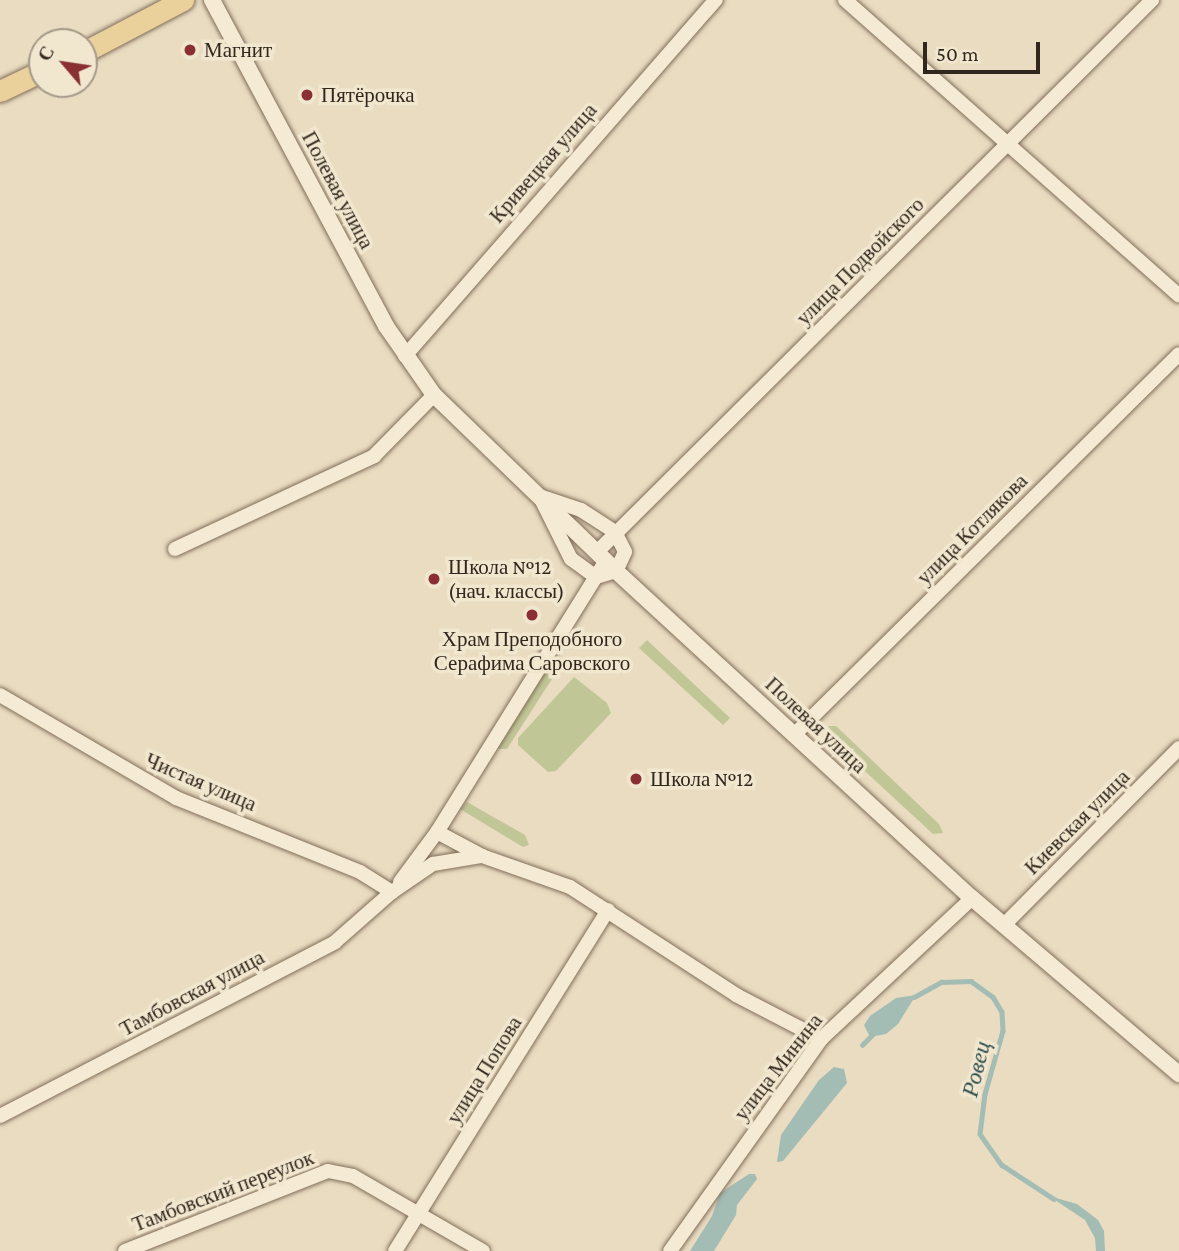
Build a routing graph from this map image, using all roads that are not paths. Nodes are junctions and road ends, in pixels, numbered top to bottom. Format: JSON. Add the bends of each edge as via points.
{"nodes":[{"id":1,"x":183,"y":0,"type":"edge"},
{"id":2,"x":212,"y":0,"type":"edge"},
{"id":3,"x":716,"y":0,"type":"edge"},
{"id":4,"x":845,"y":0,"type":"edge"},
{"id":5,"x":1152,"y":0,"type":"edge"},
{"id":6,"x":98,"y":45,"type":"edge"},
{"id":7,"x":28,"y":78,"type":"edge"},
{"id":8,"x":0,"y":91,"type":"edge"},
{"id":9,"x":1007,"y":145,"type":"junction"},
{"id":10,"x":1179,"y":296,"type":"edge"},
{"id":11,"x":1179,"y":354,"type":"edge"},
{"id":12,"x":405,"y":356,"type":"junction"},
{"id":13,"x":434,"y":395,"type":"junction"},
{"id":14,"x":539,"y":496,"type":"junction"},
{"id":15,"x":615,"y":532,"type":"junction"},
{"id":16,"x":175,"y":549,"type":"dead end"},
{"id":17,"x":606,"y":561,"type":"junction"},
{"id":18,"x":596,"y":577,"type":"junction"},
{"id":19,"x":0,"y":695,"type":"edge"},
{"id":20,"x":795,"y":734,"type":"junction"},
{"id":21,"x":1179,"y":748,"type":"edge"},
{"id":22,"x":437,"y":832,"type":"junction"},
{"id":23,"x":482,"y":856,"type":"junction"},
{"id":24,"x":393,"y":892,"type":"junction"},
{"id":25,"x":972,"y":898,"type":"junction"},
{"id":26,"x":608,"y":910,"type":"junction"},
{"id":27,"x":1004,"y":925,"type":"junction"},
{"id":28,"x":821,"y":1039,"type":"junction"},
{"id":29,"x":1179,"y":1074,"type":"edge"},
{"id":30,"x":0,"y":1116,"type":"edge"},
{"id":31,"x":419,"y":1214,"type":"junction"},
{"id":32,"x":125,"y":1251,"type":"edge"},
{"id":33,"x":394,"y":1251,"type":"edge"},
{"id":34,"x":483,"y":1251,"type":"edge"},
{"id":35,"x":670,"y":1251,"type":"edge"}],
"edges":[{"from":1,"to":6,"type":"main road"},
{"from":2,"to":12,"type":"street","name":"Полевая улица"},
{"from":3,"to":12,"type":"street","name":"Кривецкая улица"},
{"from":4,"to":9,"type":"street"},
{"from":5,"to":9,"type":"street","name":"улица Подвойского"},
{"from":7,"to":8,"type":"main road"},
{"from":9,"to":10,"type":"street"},
{"from":9,"to":15,"type":"street","name":"улица Подвойского"},
{"from":11,"to":20,"type":"street","name":"улица Котлякова"},
{"from":12,"to":13,"type":"street","name":"Полевая улица"},
{"from":13,"to":14,"type":"street","name":"Полевая улица"},
{"from":13,"to":16,"type":"street","via":[[374,456]]},
{"from":14,"to":15,"type":"street","via":[[598,518]]},
{"from":14,"to":17,"type":"street","name":"Полевая улица"},
{"from":14,"to":18,"type":"street","via":[[561,546]]},
{"from":15,"to":17,"type":"street","name":"улица Подвойского"},
{"from":15,"to":17,"type":"street","via":[[625,552]]},
{"from":17,"to":18,"type":"street","name":"Тамбовская улица"},
{"from":17,"to":20,"type":"street","name":"Полевая улица"},
{"from":18,"to":22,"type":"street","name":"Тамбовская улица"},
{"from":19,"to":24,"type":"street","name":"Чистая улица","via":[[176,798],[347,867]]},
{"from":20,"to":25,"type":"street","name":"Полевая улица"},
{"from":21,"to":27,"type":"street","name":"Киевская улица"},
{"from":22,"to":23,"type":"street","name":"Тамбовская улица"},
{"from":22,"to":24,"type":"street","name":"Тамбовская улица"},
{"from":23,"to":24,"type":"street","name":"Тамбовская улица","via":[[433,864]]},
{"from":23,"to":26,"type":"street","name":"Тамбовская улица","via":[[570,887]]},
{"from":24,"to":30,"type":"street","name":"Тамбовская улица","via":[[335,942]]},
{"from":25,"to":27,"type":"street","name":"Полевая улица"},
{"from":25,"to":28,"type":"street","name":"улица Минина"},
{"from":26,"to":28,"type":"street","name":"Тамбовская улица","via":[[736,995]]},
{"from":26,"to":31,"type":"street","name":"улица Попова"},
{"from":27,"to":29,"type":"street","name":"Полевая улица"},
{"from":28,"to":35,"type":"street","name":"улица Минина"},
{"from":31,"to":32,"type":"street","name":"Тамбовский переулок","via":[[353,1176],[328,1171]]},
{"from":31,"to":33,"type":"street","name":"улица Попова"},
{"from":31,"to":34,"type":"street","name":"Тамбовский переулок"}]}
